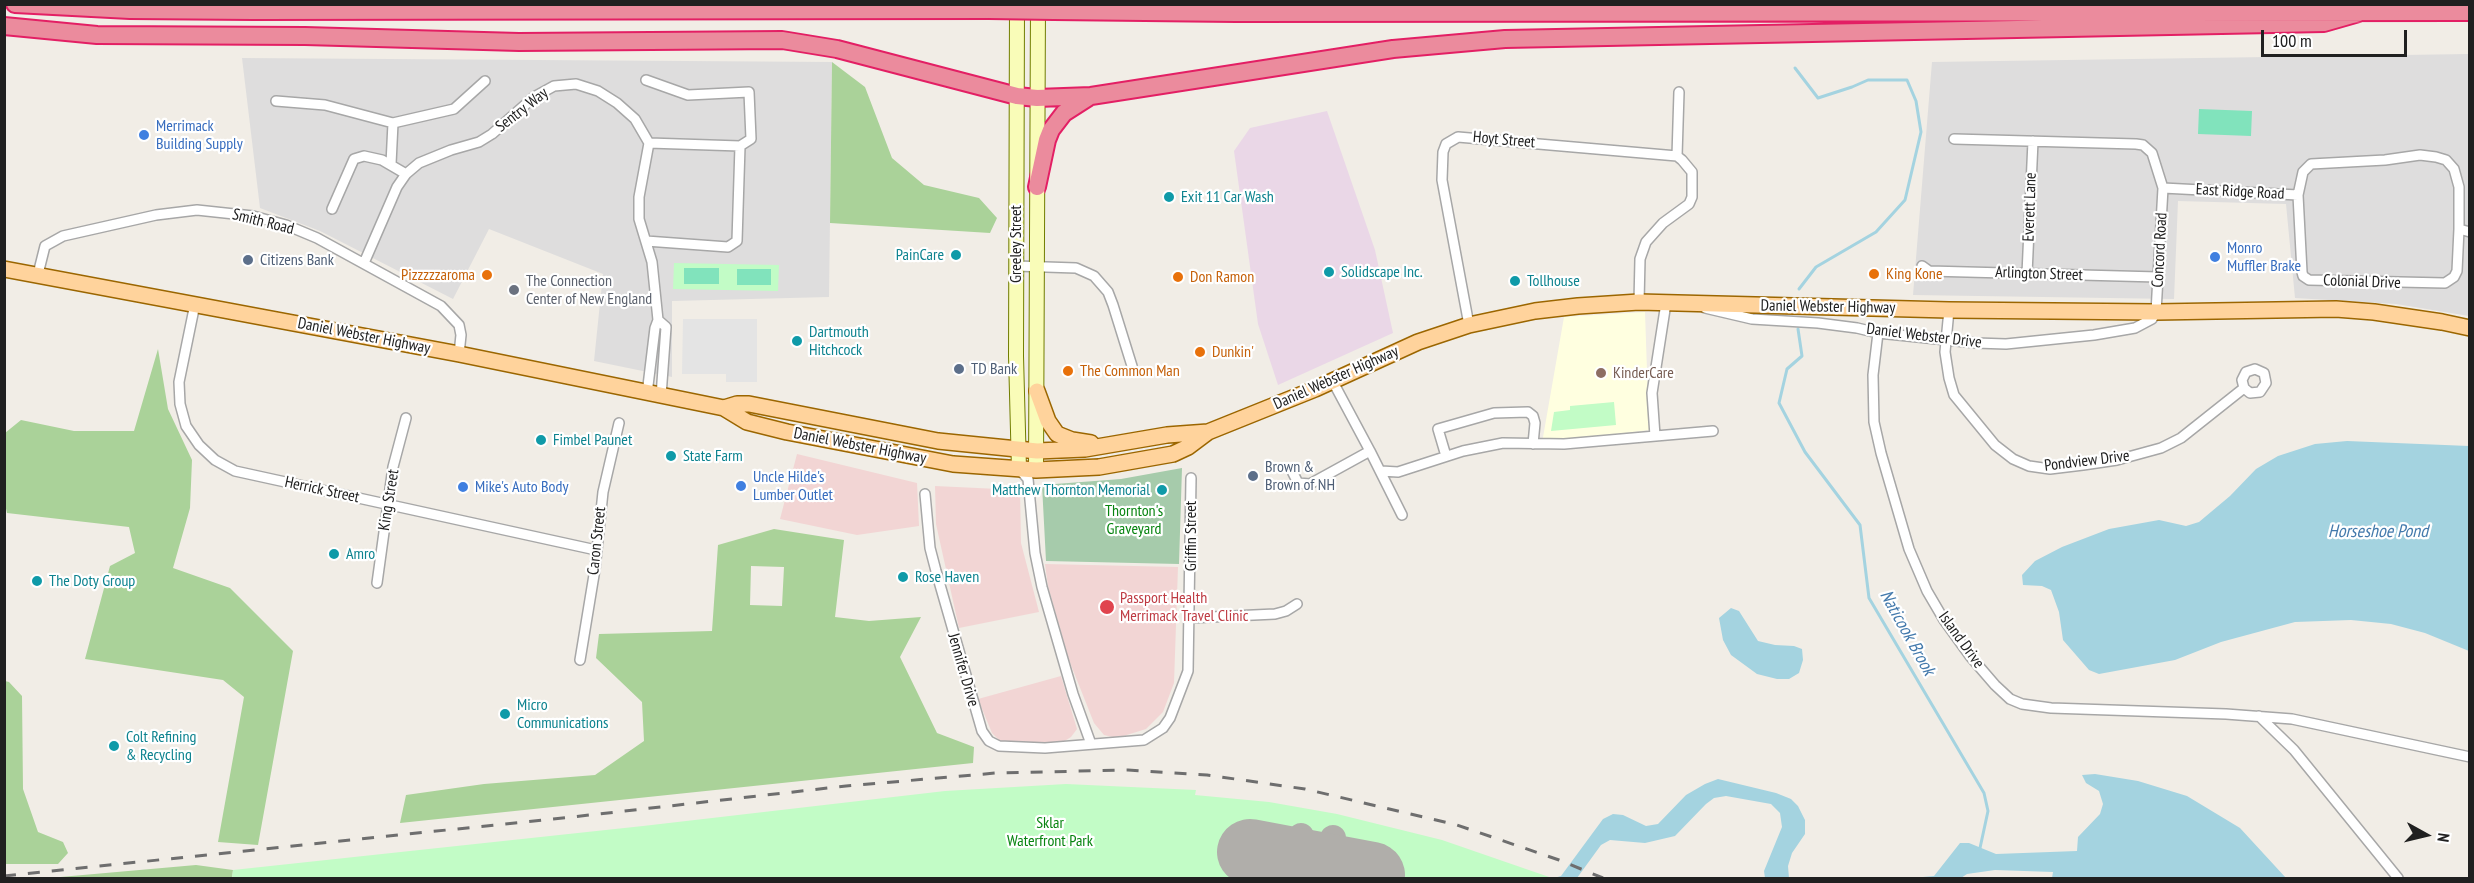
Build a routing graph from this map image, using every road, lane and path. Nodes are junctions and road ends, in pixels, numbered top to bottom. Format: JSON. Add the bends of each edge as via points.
{"nodes":[{"id":1,"x":15,"y":4,"type":"edge"},
{"id":2,"x":1017,"y":4,"type":"edge"},
{"id":3,"x":1038,"y":4,"type":"edge"},
{"id":4,"x":2469,"y":12,"type":"edge"},
{"id":5,"x":2359,"y":13,"type":"junction"},
{"id":6,"x":4,"y":26,"type":"edge"},
{"id":7,"x":646,"y":80,"type":"dead end"},
{"id":8,"x":485,"y":81,"type":"dead end"},
{"id":9,"x":1679,"y":92,"type":"dead end"},
{"id":10,"x":1017,"y":96,"type":"junction"},
{"id":11,"x":1091,"y":96,"type":"junction"},
{"id":12,"x":1037,"y":98,"type":"junction"},
{"id":13,"x":276,"y":101,"type":"dead end"},
{"id":14,"x":393,"y":123,"type":"junction"},
{"id":15,"x":1954,"y":139,"type":"dead end"},
{"id":16,"x":2033,"y":141,"type":"junction"},
{"id":17,"x":649,"y":143,"type":"junction"},
{"id":18,"x":740,"y":146,"type":"junction"},
{"id":19,"x":1677,"y":156,"type":"junction"},
{"id":20,"x":391,"y":164,"type":"junction"},
{"id":21,"x":406,"y":174,"type":"junction"},
{"id":22,"x":1037,"y":187,"type":"junction"},
{"id":23,"x":2163,"y":188,"type":"junction"},
{"id":24,"x":2298,"y":195,"type":"junction"},
{"id":25,"x":332,"y":209,"type":"dead end"},
{"id":26,"x":2459,"y":229,"type":"junction"},
{"id":27,"x":2469,"y":232,"type":"edge"},
{"id":28,"x":646,"y":241,"type":"junction"},
{"id":29,"x":364,"y":262,"type":"junction"},
{"id":30,"x":1016,"y":266,"type":"junction"},
{"id":31,"x":1037,"y":266,"type":"junction"},
{"id":32,"x":1922,"y":266,"type":"dead end"},
{"id":33,"x":4,"y":268,"type":"edge"},
{"id":34,"x":38,"y":274,"type":"junction"},
{"id":35,"x":2028,"y":274,"type":"junction"},
{"id":36,"x":2158,"y":277,"type":"junction"},
{"id":37,"x":1639,"y":302,"type":"junction"},
{"id":38,"x":1666,"y":303,"type":"junction"},
{"id":39,"x":1688,"y":303,"type":"junction"},
{"id":40,"x":195,"y":304,"type":"junction"},
{"id":41,"x":1949,"y":310,"type":"junction"},
{"id":42,"x":2156,"y":312,"type":"junction"},
{"id":43,"x":658,"y":320,"type":"junction"},
{"id":44,"x":1469,"y":325,"type":"junction"},
{"id":45,"x":2469,"y":328,"type":"edge"},
{"id":46,"x":1878,"y":333,"type":"junction"},
{"id":47,"x":1946,"y":341,"type":"junction"},
{"id":48,"x":459,"y":354,"type":"junction"},
{"id":49,"x":1132,"y":366,"type":"dead end"},
{"id":50,"x":1332,"y":380,"type":"junction"},
{"id":51,"x":2244,"y":388,"type":"dead end"},
{"id":52,"x":1036,"y":391,"type":"junction"},
{"id":53,"x":654,"y":395,"type":"junction"},
{"id":54,"x":724,"y":408,"type":"junction"},
{"id":55,"x":406,"y":418,"type":"dead end"},
{"id":56,"x":619,"y":423,"type":"dead end"},
{"id":57,"x":1713,"y":431,"type":"dead end"},
{"id":58,"x":1208,"y":432,"type":"junction"},
{"id":59,"x":1655,"y":436,"type":"junction"},
{"id":60,"x":1533,"y":444,"type":"junction"},
{"id":61,"x":1108,"y":445,"type":"junction"},
{"id":62,"x":1018,"y":450,"type":"junction"},
{"id":63,"x":1037,"y":451,"type":"junction"},
{"id":64,"x":1370,"y":451,"type":"junction"},
{"id":65,"x":1446,"y":456,"type":"junction"},
{"id":66,"x":1292,"y":471,"type":"dead end"},
{"id":67,"x":1381,"y":471,"type":"junction"},
{"id":68,"x":1027,"y":473,"type":"junction"},
{"id":69,"x":1191,"y":478,"type":"dead end"},
{"id":70,"x":925,"y":494,"type":"dead end"},
{"id":71,"x":387,"y":503,"type":"junction"},
{"id":72,"x":1402,"y":515,"type":"dead end"},
{"id":73,"x":596,"y":550,"type":"junction"},
{"id":74,"x":376,"y":583,"type":"dead end"},
{"id":75,"x":1297,"y":604,"type":"dead end"},
{"id":76,"x":1190,"y":618,"type":"junction"},
{"id":77,"x":580,"y":660,"type":"dead end"},
{"id":78,"x":2259,"y":716,"type":"junction"},
{"id":79,"x":1091,"y":744,"type":"junction"},
{"id":80,"x":2469,"y":757,"type":"edge"},
{"id":81,"x":2398,"y":879,"type":"edge"}],
"edges":[{"from":1,"to":5,"type":"highway","bridge":true,"via":[[253,12],[464,9]]},
{"from":2,"to":10,"type":"main road","name":"Greeley Street"},
{"from":3,"to":12,"type":"main road","name":"Greeley Street"},
{"from":4,"to":5,"type":"highway"},
{"from":5,"to":11,"type":"highway","via":[[2324,23],[1505,39],[1392,49]]},
{"from":6,"to":10,"type":"highway","via":[[107,35],[519,42],[782,40],[837,49]]},
{"from":7,"to":18,"type":"street","via":[[688,95],[749,92],[751,139]]},
{"from":8,"to":14,"type":"street","via":[[454,108]]},
{"from":9,"to":19,"type":"street"},
{"from":10,"to":12,"type":"highway"},
{"from":10,"to":30,"type":"main road","name":"Greeley Street"},
{"from":11,"to":12,"type":"highway"},
{"from":11,"to":22,"type":"highway","via":[[1065,113],[1051,130]]},
{"from":12,"to":22,"type":"main road","name":"Greeley Street"},
{"from":13,"to":14,"type":"street","via":[[325,105]]},
{"from":14,"to":20,"type":"street"},
{"from":15,"to":16,"type":"street"},
{"from":16,"to":23,"type":"street","via":[[2143,145],[2154,158]]},
{"from":16,"to":35,"type":"street","name":"Everett Lane"},
{"from":17,"to":18,"type":"street"},
{"from":17,"to":21,"type":"street","name":"Sentry Way","via":[[635,119],[618,103],[598,91],[565,84],[534,97],[479,142],[419,163]]},
{"from":17,"to":28,"type":"street","via":[[639,197],[639,219]]},
{"from":18,"to":28,"type":"street","via":[[737,241],[728,247]]},
{"from":19,"to":37,"type":"street","via":[[1692,172],[1692,197],[1646,242],[1640,259]]},
{"from":19,"to":44,"type":"street","name":"Hoyt Street","via":[[1466,137],[1451,140],[1443,152],[1442,180]]},
{"from":20,"to":21,"type":"street"},
{"from":20,"to":25,"type":"street","via":[[364,156],[354,159]]},
{"from":21,"to":29,"type":"street","name":"Sentry Way"},
{"from":22,"to":31,"type":"main road","name":"Greeley Street"},
{"from":23,"to":24,"type":"street","name":"East Ridge Road"},
{"from":23,"to":36,"type":"street","name":"Concord Road"},
{"from":24,"to":26,"type":"street","name":"East Ridge Road","via":[[2303,172],[2311,164],[2436,157],[2451,164],[2458,179]]},
{"from":24,"to":26,"type":"street","name":"Colonial Drive","via":[[2302,272],[2309,280],[2445,283],[2457,271]]},
{"from":26,"to":27,"type":"street"},
{"from":28,"to":43,"type":"street","via":[[657,288]]},
{"from":29,"to":34,"type":"street","name":"Smith Road","via":[[286,225],[253,216],[197,210],[135,219],[53,240],[45,246]]},
{"from":29,"to":48,"type":"street","name":"Smith Road","via":[[449,312],[459,325]]},
{"from":30,"to":31,"type":"street"},
{"from":30,"to":62,"type":"main road","name":"Greeley Street"},
{"from":31,"to":49,"type":"street","via":[[1076,268],[1101,283],[1113,305]]},
{"from":31,"to":52,"type":"main road","name":"Greeley Street"},
{"from":32,"to":35,"type":"street","name":"Arlington Street","via":[[1929,271]]},
{"from":33,"to":34,"type":"main road","name":"Daniel Webster Highway"},
{"from":34,"to":40,"type":"main road","name":"Daniel Webster Highway"},
{"from":35,"to":36,"type":"street","name":"Arlington Street"},
{"from":36,"to":42,"type":"street","name":"Concord Road"},
{"from":37,"to":38,"type":"main road","name":"Daniel Webster Highway"},
{"from":37,"to":44,"type":"main road","name":"Daniel Webster Highway","via":[[1557,308]]},
{"from":38,"to":39,"type":"main road","name":"Daniel Webster Highway"},
{"from":38,"to":59,"type":"street","via":[[1652,393]]},
{"from":39,"to":41,"type":"main road","name":"Daniel Webster Highway"},
{"from":39,"to":46,"type":"street","name":"Daniel Webster Drive","via":[[1735,317],[1818,323]]},
{"from":40,"to":48,"type":"main road","name":"Daniel Webster Highway"},
{"from":40,"to":71,"type":"street","name":"Herrick Street","via":[[179,382],[186,426],[199,445],[235,471]]},
{"from":41,"to":42,"type":"main road","name":"Daniel Webster Highway"},
{"from":41,"to":47,"type":"street","name":"Pondview Drive"},
{"from":42,"to":45,"type":"main road","name":"Daniel Webster Highway","via":[[2336,309]]},
{"from":42,"to":47,"type":"street","name":"Daniel Webster Drive","via":[[2152,319],[2135,327],[2094,335],[2006,344]]},
{"from":43,"to":53,"type":"street"},
{"from":43,"to":53,"type":"street","via":[[666,327]]},
{"from":44,"to":50,"type":"main road","name":"Daniel Webster Highway","via":[[1418,342]]},
{"from":46,"to":47,"type":"street","name":"Daniel Webster Drive"},
{"from":46,"to":78,"type":"street","name":"Island Drive","via":[[1873,375],[1874,422],[1909,549],[1944,620],[1995,685],[2010,699],[2035,706]]},
{"from":47,"to":51,"type":"street","name":"Pondview Drive","via":[[1946,364],[1954,395],[1995,445],[2028,466],[2083,465],[2161,448],[2181,438]]},
{"from":48,"to":53,"type":"main road","name":"Daniel Webster Highway"},
{"from":50,"to":58,"type":"main road","name":"Daniel Webster Highway"},
{"from":50,"to":64,"type":"street"},
{"from":52,"to":61,"type":"main road","via":[[1057,434]]},
{"from":52,"to":63,"type":"main road","name":"Greeley Street"},
{"from":53,"to":54,"type":"main road","name":"Daniel Webster Highway"},
{"from":54,"to":62,"type":"main road","name":"Daniel Webster Highway","via":[[749,404],[938,441]]},
{"from":54,"to":68,"type":"main road","name":"Daniel Webster Highway","via":[[747,422],[787,432],[953,464]]},
{"from":55,"to":71,"type":"street","name":"King Street"},
{"from":56,"to":73,"type":"street","name":"Caron Street","via":[[603,492]]},
{"from":57,"to":59,"type":"street"},
{"from":58,"to":61,"type":"main road","name":"Daniel Webster Highway"},
{"from":58,"to":68,"type":"main road","name":"Daniel Webster Highway","via":[[1173,454],[1099,467]]},
{"from":59,"to":60,"type":"street"},
{"from":60,"to":65,"type":"street","via":[[1503,443]]},
{"from":60,"to":65,"type":"street","via":[[1533,416],[1528,412],[1494,412],[1438,429]]},
{"from":61,"to":63,"type":"main road","name":"Daniel Webster Highway"},
{"from":62,"to":63,"type":"main road","name":"Daniel Webster Highway"},
{"from":62,"to":68,"type":"main road","name":"Greeley Street"},
{"from":63,"to":68,"type":"main road","name":"Greeley Street"},
{"from":64,"to":66,"type":"street","via":[[1310,484],[1298,483]]},
{"from":64,"to":67,"type":"street"},
{"from":65,"to":67,"type":"street","via":[[1398,472]]},
{"from":67,"to":72,"type":"street"},
{"from":68,"to":79,"type":"street","name":"Greeley Street","via":[[1042,587]]},
{"from":69,"to":76,"type":"street","name":"Griffin Street"},
{"from":70,"to":79,"type":"street","name":"Jennifer Drive","via":[[936,571],[982,731],[989,741],[1010,748]]},
{"from":71,"to":73,"type":"street","name":"Herrick Street"},
{"from":71,"to":74,"type":"street","name":"King Street"},
{"from":73,"to":77,"type":"street","name":"Caron Street"},
{"from":75,"to":76,"type":"street","via":[[1275,614]]},
{"from":76,"to":79,"type":"street","name":"Griffin Street","via":[[1188,671],[1179,699],[1163,728],[1134,742]]},
{"from":78,"to":80,"type":"street","name":"Island Drive","via":[[2315,722]]},
{"from":78,"to":81,"type":"street","via":[[2294,750]]}]}
